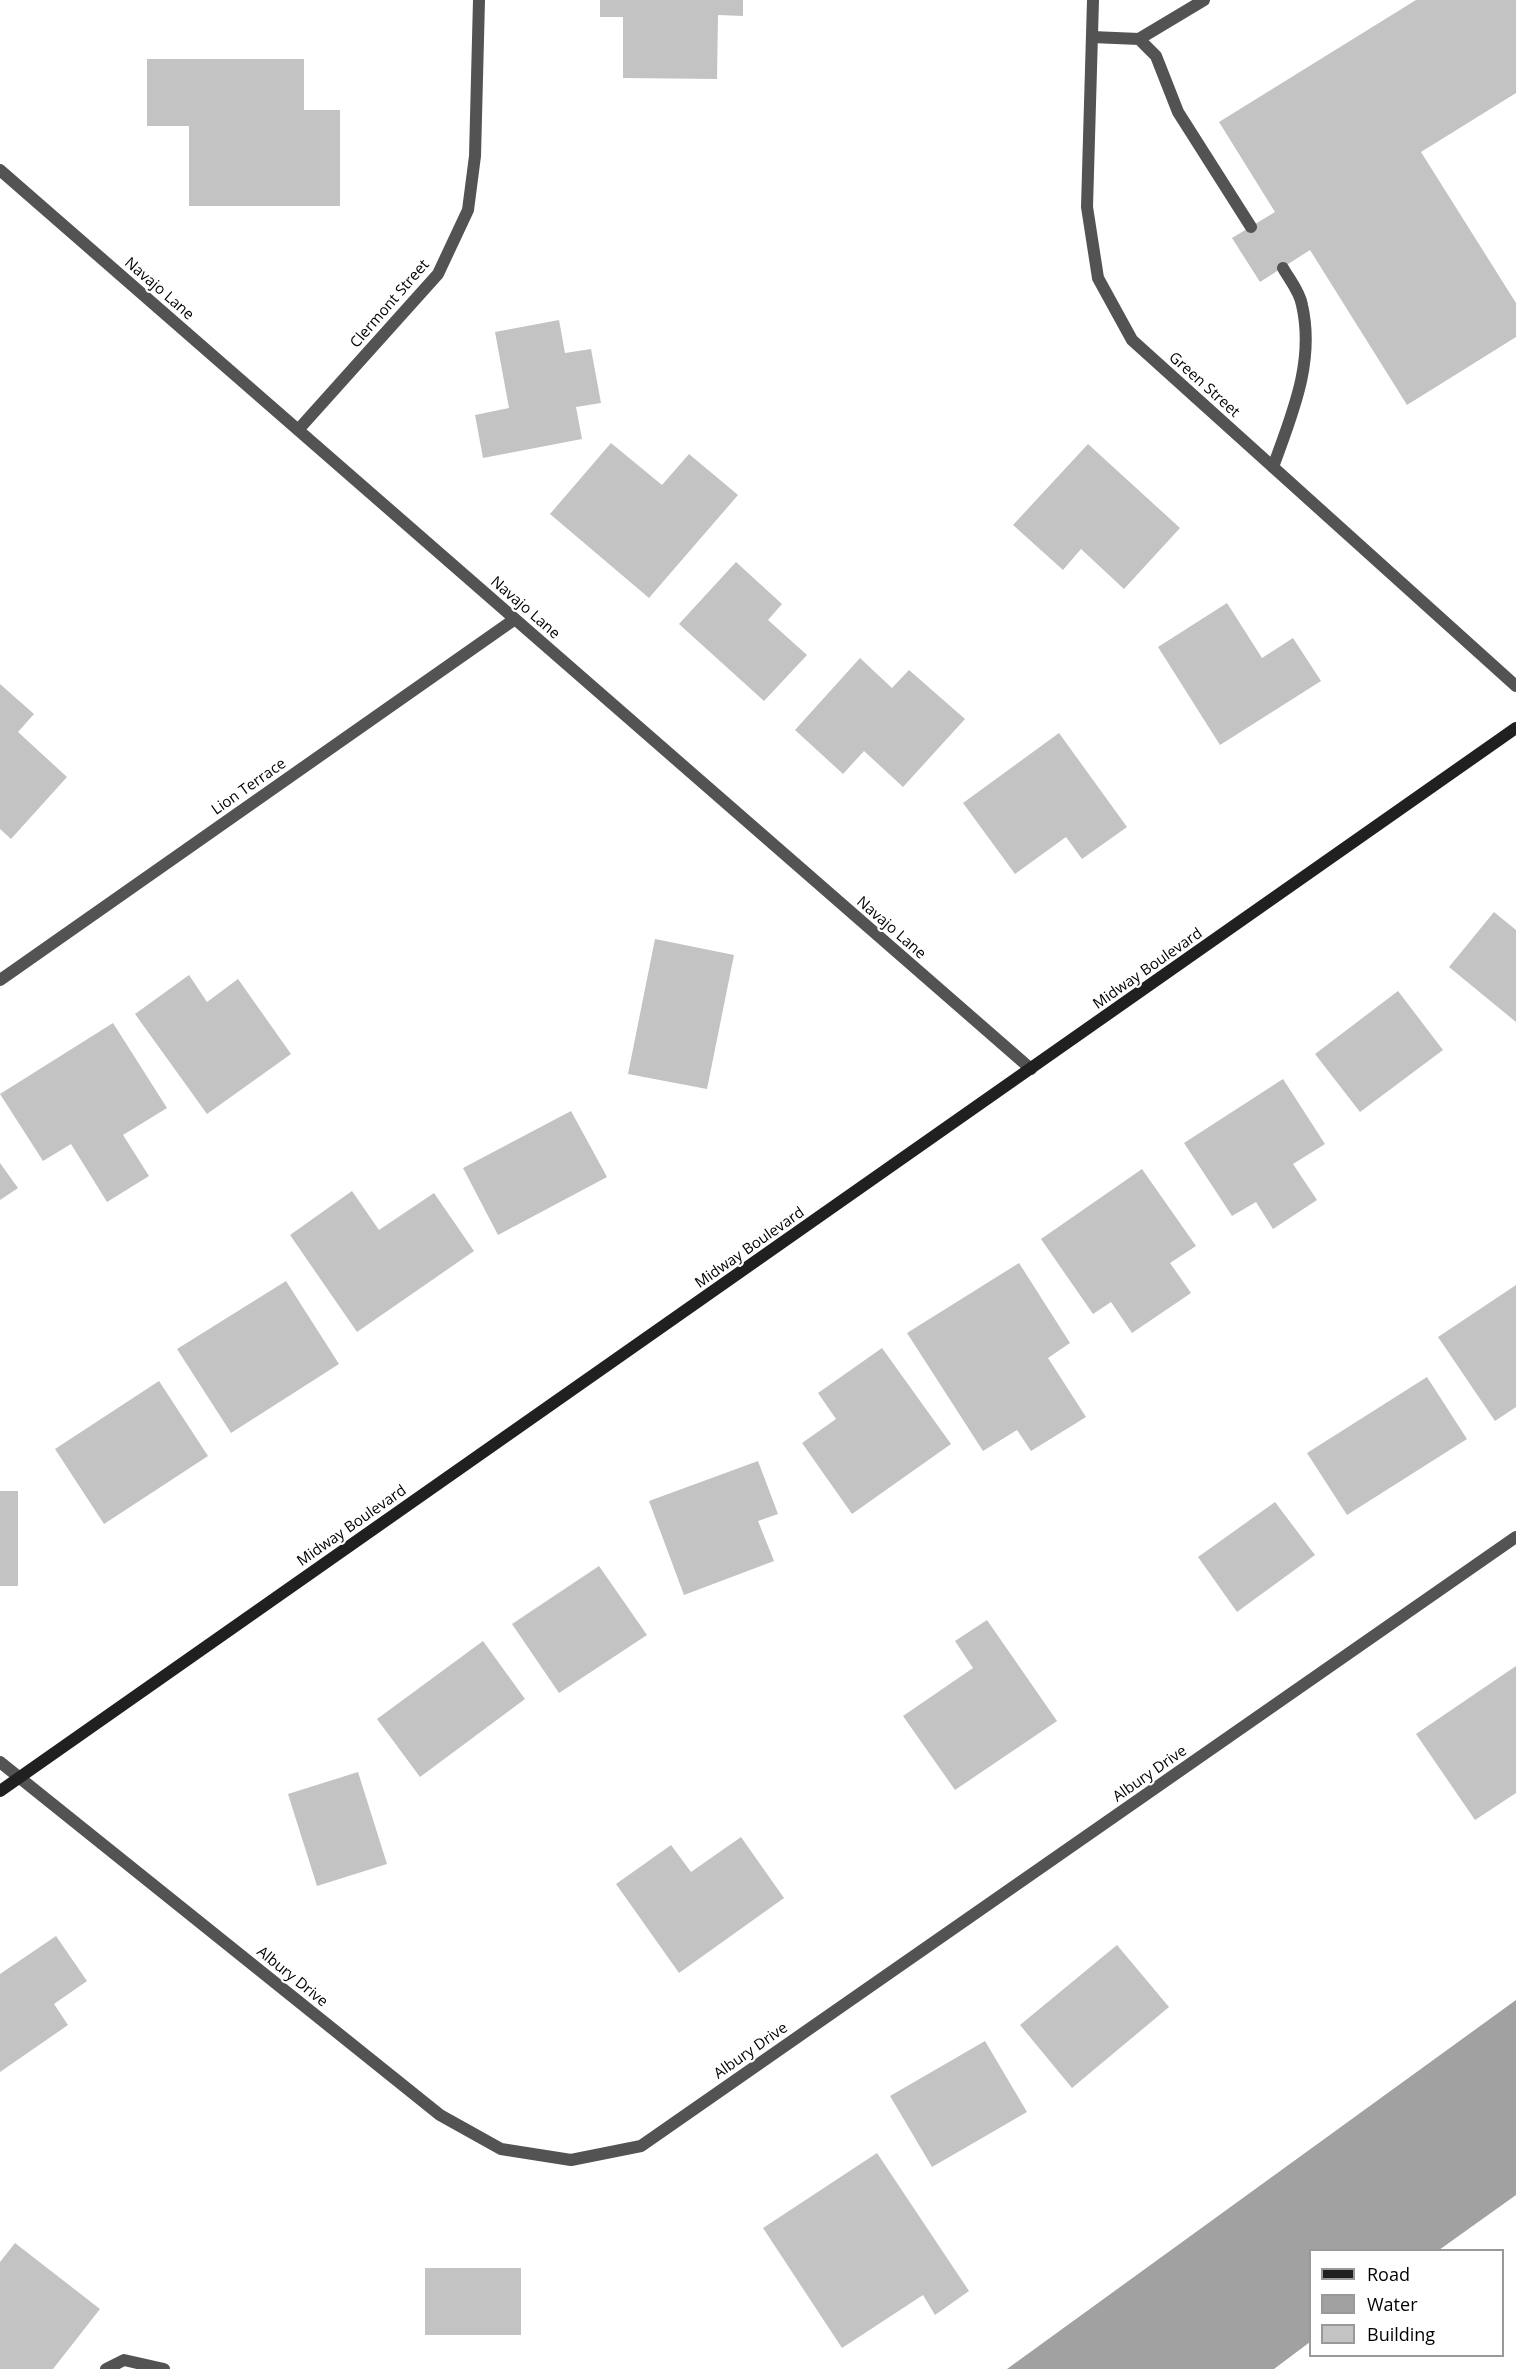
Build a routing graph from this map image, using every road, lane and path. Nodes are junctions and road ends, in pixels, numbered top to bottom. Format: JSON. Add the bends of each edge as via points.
{"nodes":[{"id":1,"x":479,"y":0,"type":"edge"},
{"id":2,"x":1093,"y":0,"type":"edge"},
{"id":3,"x":1204,"y":0,"type":"edge"},
{"id":4,"x":1092,"y":36,"type":"junction"},
{"id":5,"x":1139,"y":39,"type":"junction"},
{"id":6,"x":0,"y":170,"type":"edge"},
{"id":7,"x":1251,"y":227,"type":"dead end"},
{"id":8,"x":1283,"y":268,"type":"dead end"},
{"id":9,"x":298,"y":430,"type":"junction"},
{"id":10,"x":1273,"y":467,"type":"junction"},
{"id":11,"x":515,"y":619,"type":"junction"},
{"id":12,"x":1516,"y":686,"type":"edge"},
{"id":13,"x":1516,"y":728,"type":"edge"},
{"id":14,"x":0,"y":980,"type":"edge"},
{"id":15,"x":1030,"y":1069,"type":"junction"},
{"id":16,"x":1516,"y":1538,"type":"edge"},
{"id":17,"x":0,"y":1762,"type":"edge"},
{"id":18,"x":20,"y":1777,"type":"junction"},
{"id":19,"x":0,"y":1791,"type":"edge"},
{"id":20,"x":106,"y":2369,"type":"edge"},
{"id":21,"x":164,"y":2369,"type":"edge"}],
"edges":[{"from":1,"to":9,"type":"street","name":"Clermont Street","via":[[475,156],[468,210],[438,274]]},
{"from":2,"to":4,"type":"street","name":"Green Street"},
{"from":3,"to":5,"type":"street"},
{"from":4,"to":5,"type":"street"},
{"from":4,"to":10,"type":"street","name":"Green Street","via":[[1087,207],[1098,278],[1132,340]]},
{"from":5,"to":7,"type":"street","via":[[1156,56],[1178,112]]},
{"from":6,"to":9,"type":"street","name":"Navajo Lane"},
{"from":8,"to":10,"type":"street","via":[[1302,303],[1305,362],[1301,391]]},
{"from":9,"to":11,"type":"street","name":"Navajo Lane"},
{"from":10,"to":12,"type":"street","name":"Green Street"},
{"from":11,"to":14,"type":"street","name":"Lion Terrace"},
{"from":11,"to":15,"type":"street","name":"Navajo Lane"},
{"from":13,"to":15,"type":"street","name":"Midway Boulevard"},
{"from":15,"to":18,"type":"street","name":"Midway Boulevard"},
{"from":16,"to":18,"type":"street","name":"Albury Drive","via":[[641,2146],[571,2160],[501,2149],[440,2115]]},
{"from":17,"to":18,"type":"street","name":"Albury Drive"},
{"from":18,"to":19,"type":"street","name":"Midway Boulevard"},
{"from":20,"to":21,"type":"street","via":[[124,2360]]}]}
